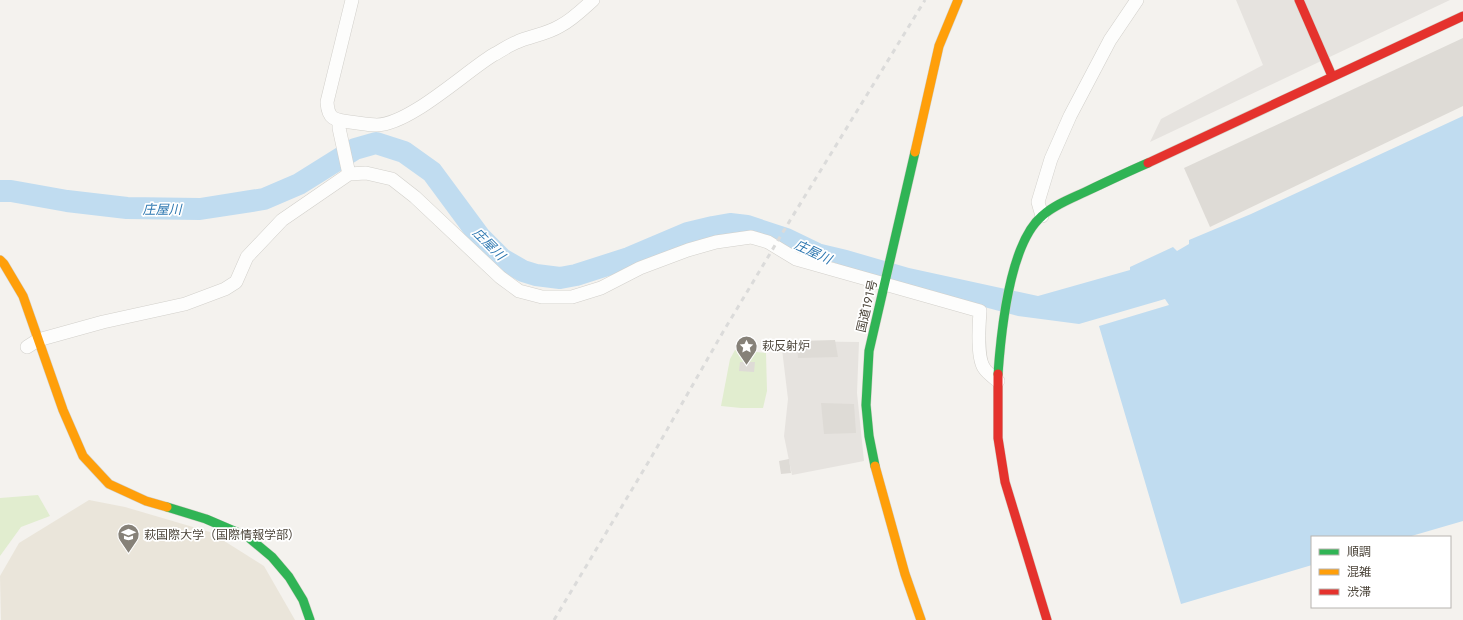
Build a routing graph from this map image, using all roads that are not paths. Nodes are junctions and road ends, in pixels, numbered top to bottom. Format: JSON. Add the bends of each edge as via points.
{"nodes":[{"id":1,"x":352,"y":0,"type":"edge"},
{"id":2,"x":593,"y":0,"type":"edge"},
{"id":3,"x":958,"y":0,"type":"edge"},
{"id":4,"x":1137,"y":0,"type":"edge"},
{"id":5,"x":1299,"y":0,"type":"edge"},
{"id":6,"x":1463,"y":16,"type":"edge"},
{"id":7,"x":1332,"y":76,"type":"junction"},
{"id":8,"x":339,"y":121,"type":"junction"},
{"id":9,"x":349,"y":174,"type":"junction"},
{"id":10,"x":1042,"y":216,"type":"junction"},
{"id":11,"x":0,"y":260,"type":"edge"},
{"id":12,"x":885,"y":283,"type":"junction"},
{"id":13,"x":38,"y":340,"type":"junction"},
{"id":14,"x":26,"y":347,"type":"dead end"},
{"id":15,"x":998,"y":381,"type":"junction"},
{"id":16,"x":310,"y":620,"type":"edge"},
{"id":17,"x":921,"y":620,"type":"edge"},
{"id":18,"x":1047,"y":620,"type":"edge"}],
"edges":[{"from":1,"to":8,"type":"street","via":[[327,102],[332,118]]},
{"from":2,"to":8,"type":"street","via":[[560,26],[517,42],[494,55],[416,110],[396,121],[378,125]]},
{"from":3,"to":12,"type":"main road","name":"国道191号","via":[[940,46]]},
{"from":4,"to":10,"type":"street","via":[[1110,40],[1089,78],[1054,152],[1038,202]]},
{"from":5,"to":7,"type":"main road"},
{"from":6,"to":7,"type":"main road"},
{"from":7,"to":10,"type":"main road","via":[[1060,204]]},
{"from":8,"to":9,"type":"street"},
{"from":9,"to":12,"type":"street","via":[[366,172],[392,179],[416,197],[500,277],[519,291],[542,297],[572,298],[688,250],[716,242],[751,237],[768,242],[796,259]]},
{"from":9,"to":13,"type":"street","via":[[282,220],[247,257],[236,282],[225,289],[185,304],[103,322]]},
{"from":10,"to":15,"type":"main road","via":[[1030,229],[1022,244],[1008,287]]},
{"from":11,"to":13,"type":"main road","via":[[23,296]]},
{"from":12,"to":15,"type":"street","via":[[980,311],[979,346],[983,368]]},
{"from":12,"to":17,"type":"main road","name":"国道191号","via":[[869,351],[866,407],[879,478]]},
{"from":13,"to":14,"type":"street"},
{"from":13,"to":16,"type":"main road","via":[[63,410],[83,456],[109,484],[146,501],[206,519],[248,537],[272,557],[289,577],[303,600]]},
{"from":15,"to":18,"type":"main road","via":[[998,438],[1005,482]]}]}
